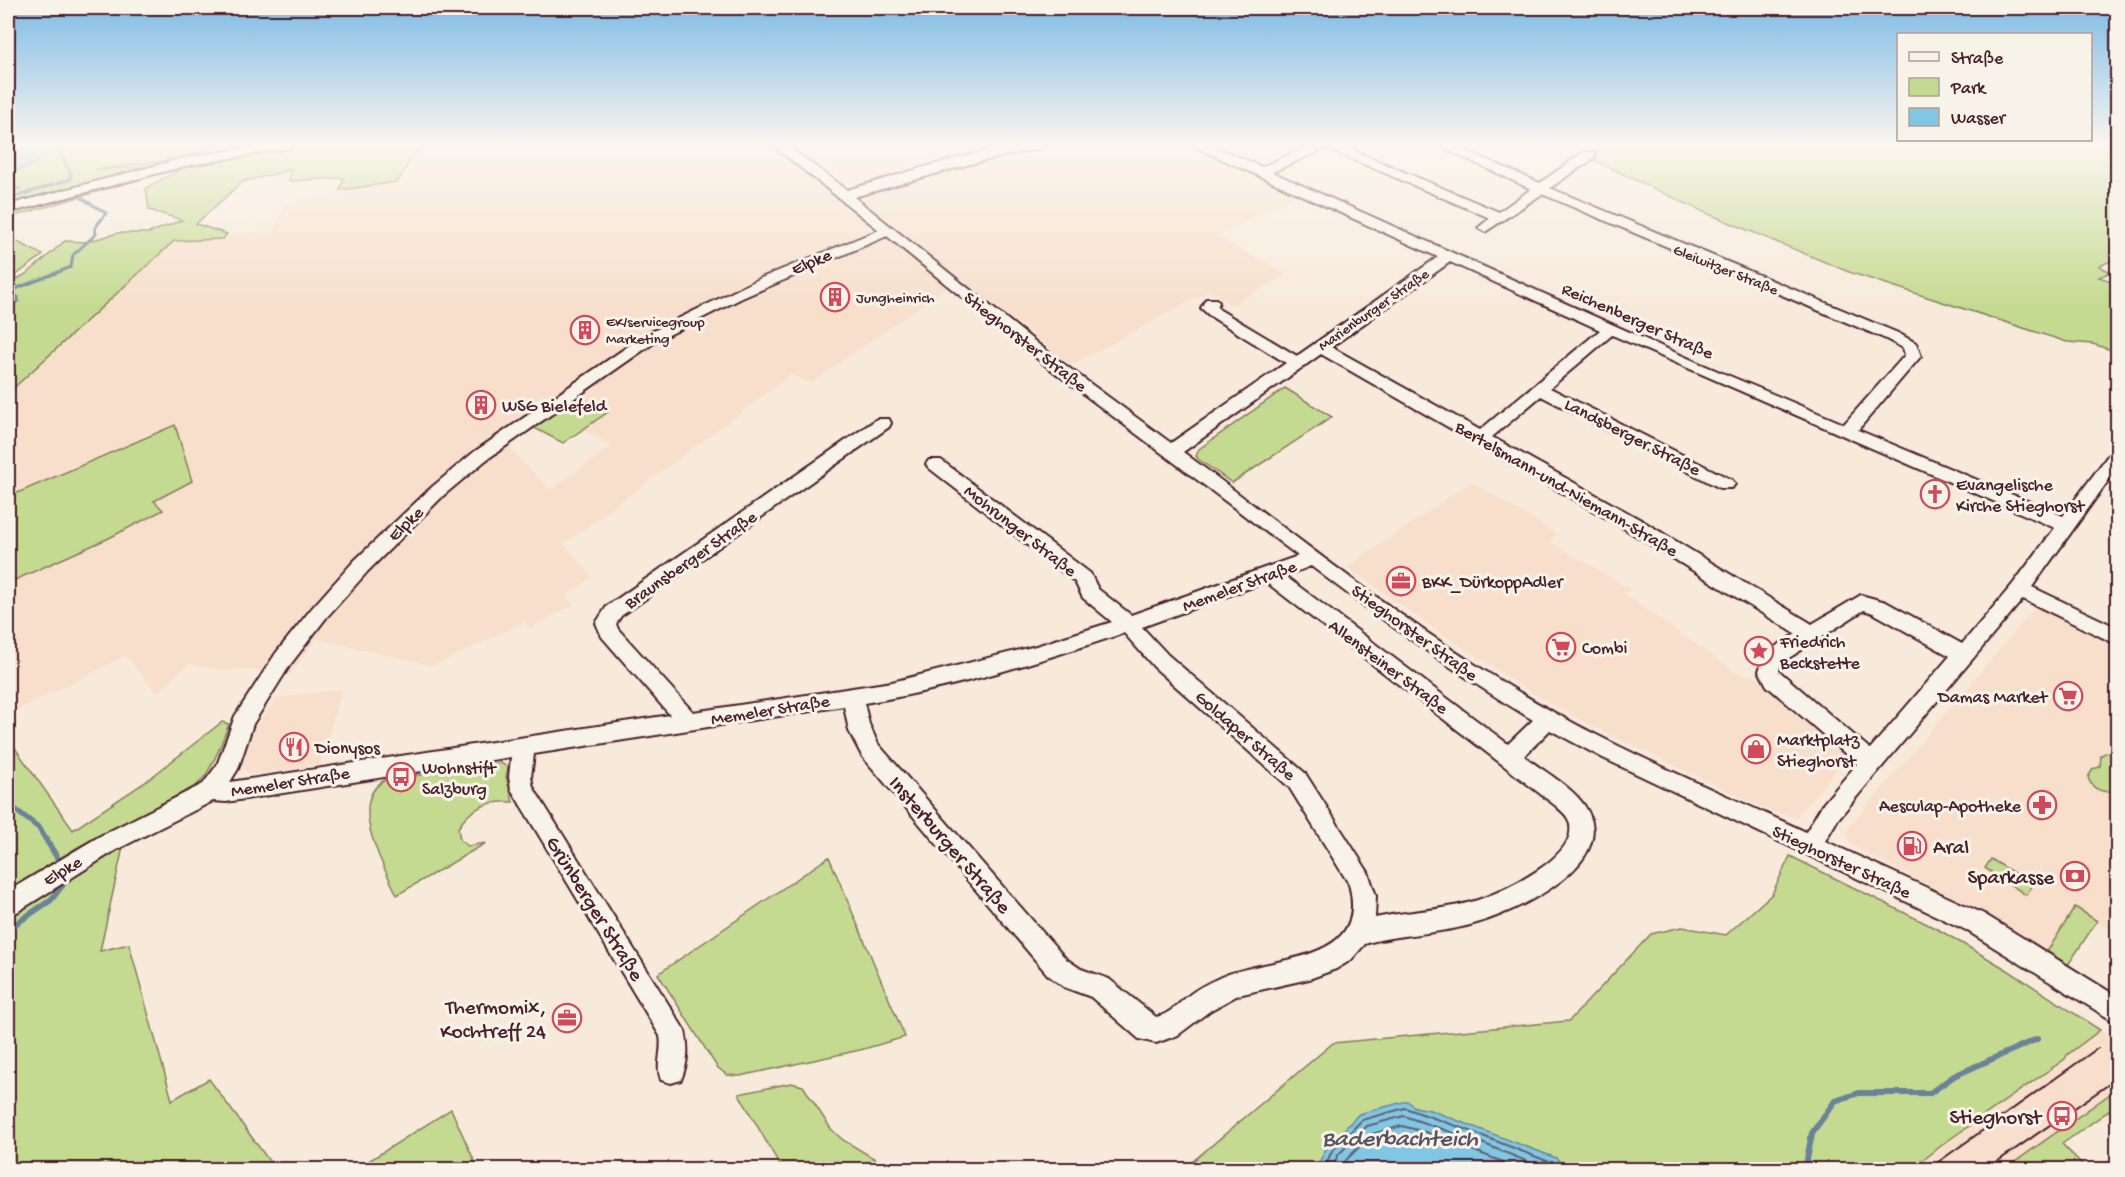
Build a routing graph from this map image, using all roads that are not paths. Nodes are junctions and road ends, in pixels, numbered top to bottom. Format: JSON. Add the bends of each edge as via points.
{"nodes":[{"id":1,"x":46,"y":199,"type":"edge"},
{"id":2,"x":850,"y":199,"type":"edge"},
{"id":3,"x":1325,"y":199,"type":"edge"},
{"id":4,"x":1457,"y":199,"type":"edge"},
{"id":5,"x":1525,"y":199,"type":"edge"},
{"id":6,"x":1564,"y":199,"type":"edge"},
{"id":7,"x":8,"y":209,"type":"edge"},
{"id":8,"x":1500,"y":217,"type":"junction"},
{"id":9,"x":1485,"y":228,"type":"dead end"},
{"id":10,"x":888,"y":231,"type":"junction"},
{"id":11,"x":1449,"y":256,"type":"junction"},
{"id":12,"x":1211,"y":302,"type":"dead end"},
{"id":13,"x":1610,"y":329,"type":"junction"},
{"id":14,"x":1320,"y":347,"type":"junction"},
{"id":15,"x":1297,"y":363,"type":"junction"},
{"id":16,"x":1539,"y":388,"type":"junction"},
{"id":17,"x":883,"y":423,"type":"dead end"},
{"id":18,"x":1847,"y":432,"type":"junction"},
{"id":19,"x":1481,"y":438,"type":"junction"},
{"id":20,"x":1171,"y":452,"type":"junction"},
{"id":21,"x":2118,"y":454,"type":"edge"},
{"id":22,"x":935,"y":464,"type":"dead end"},
{"id":23,"x":1726,"y":484,"type":"dead end"},
{"id":24,"x":2066,"y":525,"type":"junction"},
{"id":25,"x":1314,"y":558,"type":"junction"},
{"id":26,"x":1269,"y":574,"type":"junction"},
{"id":27,"x":2020,"y":589,"type":"junction"},
{"id":28,"x":1128,"y":624,"type":"junction"},
{"id":29,"x":1811,"y":633,"type":"junction"},
{"id":30,"x":2118,"y":637,"type":"edge"},
{"id":31,"x":1965,"y":655,"type":"junction"},
{"id":32,"x":854,"y":696,"type":"junction"},
{"id":33,"x":1548,"y":719,"type":"junction"},
{"id":34,"x":688,"y":721,"type":"junction"},
{"id":35,"x":524,"y":746,"type":"junction"},
{"id":36,"x":1509,"y":757,"type":"junction"},
{"id":37,"x":1872,"y":764,"type":"junction"},
{"id":38,"x":211,"y":791,"type":"junction"},
{"id":39,"x":1811,"y":846,"type":"junction"},
{"id":40,"x":1365,"y":893,"type":"junction"},
{"id":41,"x":8,"y":904,"type":"edge"},
{"id":42,"x":1413,"y":923,"type":"junction"},
{"id":43,"x":1357,"y":935,"type":"junction"},
{"id":44,"x":1073,"y":978,"type":"joint"},
{"id":45,"x":2118,"y":1012,"type":"edge"},
{"id":46,"x":671,"y":1070,"type":"dead end"}],
"edges":[{"from":1,"to":7,"type":"street"},
{"from":2,"to":10,"type":"street","name":"Stieghorster Straße"},
{"from":3,"to":11,"type":"street","name":"Reichenberger Straße"},
{"from":4,"to":8,"type":"street"},
{"from":5,"to":8,"type":"street"},
{"from":6,"to":18,"type":"street","name":"Gleiwitzer Straße","via":[[1910,346],[1913,356]]},
{"from":8,"to":9,"type":"street"},
{"from":10,"to":20,"type":"street","name":"Stieghorster Straße"},
{"from":10,"to":38,"type":"street","name":"Elpke","via":[[733,296],[649,339],[480,456],[438,490],[361,566],[300,635],[243,722],[227,769]]},
{"from":11,"to":13,"type":"street","name":"Reichenberger Straße"},
{"from":11,"to":14,"type":"street","name":"Marienburger Straße"},
{"from":12,"to":15,"type":"street","via":[[1209,308],[1215,313]]},
{"from":13,"to":16,"type":"street","name":"Landsberger Straße"},
{"from":13,"to":18,"type":"street","name":"Reichenberger Straße"},
{"from":14,"to":15,"type":"street","name":"Marienburger Straße"},
{"from":14,"to":19,"type":"street","name":"Bertelsmann-und-Niemann-Straße"},
{"from":15,"to":20,"type":"street","name":"Marienburger Straße"},
{"from":16,"to":19,"type":"street","name":"Landsberger Straße"},
{"from":16,"to":23,"type":"street","name":"Landsberger Straße"},
{"from":17,"to":34,"type":"street","name":"Braunsberger Straße","via":[[614,611],[606,623],[609,632]]},
{"from":18,"to":24,"type":"street","name":"Reichenberger Straße"},
{"from":19,"to":29,"type":"street","name":"Bertelsmann-und-Niemann-Straße"},
{"from":20,"to":25,"type":"street","name":"Stieghorster Straße"},
{"from":21,"to":24,"type":"street"},
{"from":22,"to":28,"type":"street","name":"Mohrunger Straße","via":[[1083,578],[1090,593]]},
{"from":24,"to":27,"type":"street"},
{"from":25,"to":26,"type":"street","name":"Memeler Straße"},
{"from":25,"to":33,"type":"street","name":"Stieghorster Straße","via":[[1430,645]]},
{"from":26,"to":28,"type":"street","name":"Memeler Straße"},
{"from":26,"to":36,"type":"street","name":"Allensteiner Straße"},
{"from":27,"to":30,"type":"street"},
{"from":27,"to":31,"type":"street"},
{"from":28,"to":32,"type":"street","name":"Memeler Straße","via":[[989,667]]},
{"from":28,"to":40,"type":"street","name":"Goldaper Straße","via":[[1161,661],[1297,780]]},
{"from":29,"to":31,"type":"street","via":[[1861,602],[1879,607]]},
{"from":29,"to":37,"type":"street","via":[[1772,659],[1769,671],[1779,685]]},
{"from":31,"to":37,"type":"street"},
{"from":32,"to":34,"type":"street","name":"Memeler Straße"},
{"from":32,"to":44,"type":"street","name":"Insterburger Straße","via":[[857,724],[870,750],[1058,967]]},
{"from":33,"to":36,"type":"street"},
{"from":33,"to":39,"type":"street","name":"Stieghorster Straße"},
{"from":34,"to":35,"type":"street","name":"Memeler Straße"},
{"from":35,"to":38,"type":"street","name":"Memeler Straße","via":[[226,792]]},
{"from":35,"to":46,"type":"street","name":"Grünberger Straße","via":[[522,789],[672,1031],[676,1048]]},
{"from":36,"to":42,"type":"street","name":"Allensteiner Straße","via":[[1576,811],[1582,831],[1576,848],[1551,874],[1511,898],[1467,915]]},
{"from":37,"to":39,"type":"street","via":[[1825,818]]},
{"from":38,"to":41,"type":"street","name":"Elpke","via":[[108,843]]},
{"from":39,"to":45,"type":"street","name":"Stieghorster Straße","via":[[1959,914]]},
{"from":40,"to":42,"type":"street","via":[[1390,916]]},
{"from":40,"to":43,"type":"street","via":[[1365,911]]},
{"from":42,"to":43,"type":"street","name":"Allensteiner Straße","via":[[1388,925]]},
{"from":43,"to":44,"type":"street","name":"Allensteiner Straße","via":[[1345,949],[1320,964],[1257,975],[1216,993],[1157,1032],[1140,1026],[1100,988]]}]}
